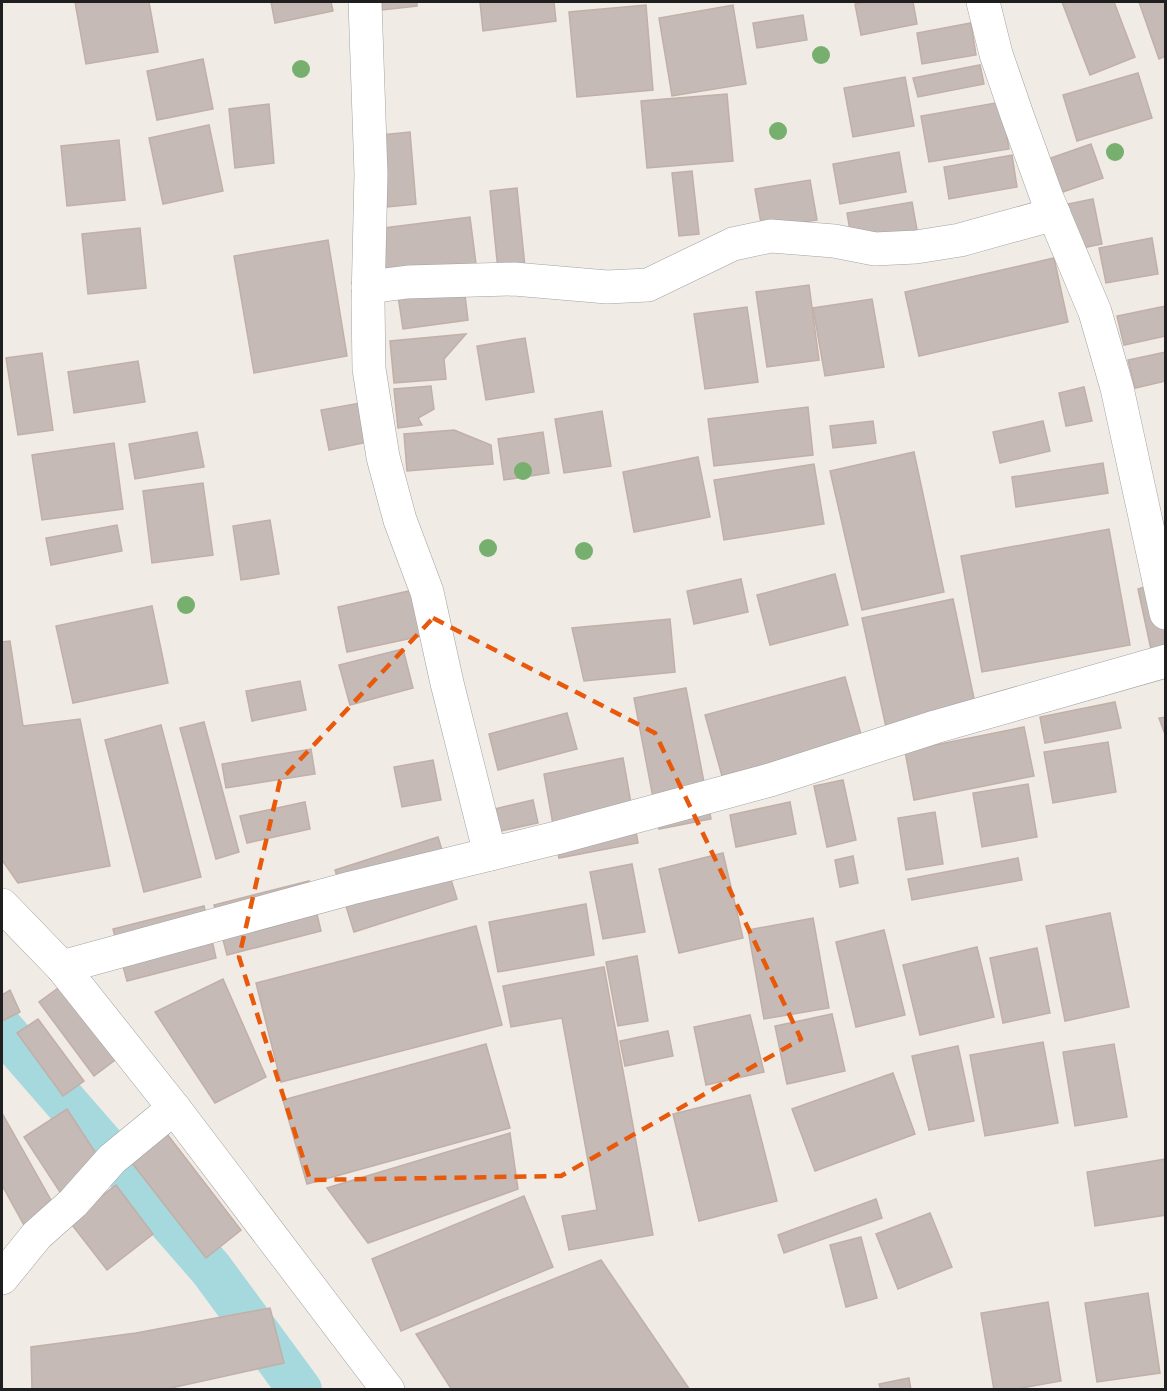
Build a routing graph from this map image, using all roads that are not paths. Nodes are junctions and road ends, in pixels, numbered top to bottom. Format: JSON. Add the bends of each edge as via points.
{"nodes":[{"id":1,"x":365,"y":2,"type":"edge"},
{"id":2,"x":983,"y":2,"type":"edge"},
{"id":3,"x":1054,"y":214,"type":"junction"},
{"id":4,"x":368,"y":287,"type":"junction"},
{"id":5,"x":1166,"y":613,"type":"edge"},
{"id":6,"x":1166,"y":661,"type":"edge"},
{"id":7,"x":490,"y":854,"type":"junction"},
{"id":8,"x":2,"y":905,"type":"edge"},
{"id":9,"x":62,"y":967,"type":"junction"},
{"id":10,"x":174,"y":1108,"type":"junction"},
{"id":11,"x":2,"y":1278,"type":"edge"},
{"id":12,"x":388,"y":1389,"type":"edge"}],
"edges":[{"from":1,"to":4,"type":"street","via":[[371,174]]},
{"from":2,"to":3,"type":"street","via":[[996,54]]},
{"from":3,"to":4,"type":"street","via":[[960,240],[916,247],[874,249],[771,236],[733,244],[648,285],[608,287],[514,279]]},
{"from":3,"to":5,"type":"street","via":[[1095,312],[1117,388]]},
{"from":4,"to":7,"type":"street","via":[[369,369],[383,457],[400,520],[427,592]]},
{"from":6,"to":7,"type":"street","via":[[935,727],[770,780]]},
{"from":7,"to":9,"type":"street"},
{"from":8,"to":9,"type":"street"},
{"from":9,"to":10,"type":"street"},
{"from":10,"to":11,"type":"street","via":[[112,1159],[73,1203],[37,1235]]},
{"from":10,"to":12,"type":"street"}]}
